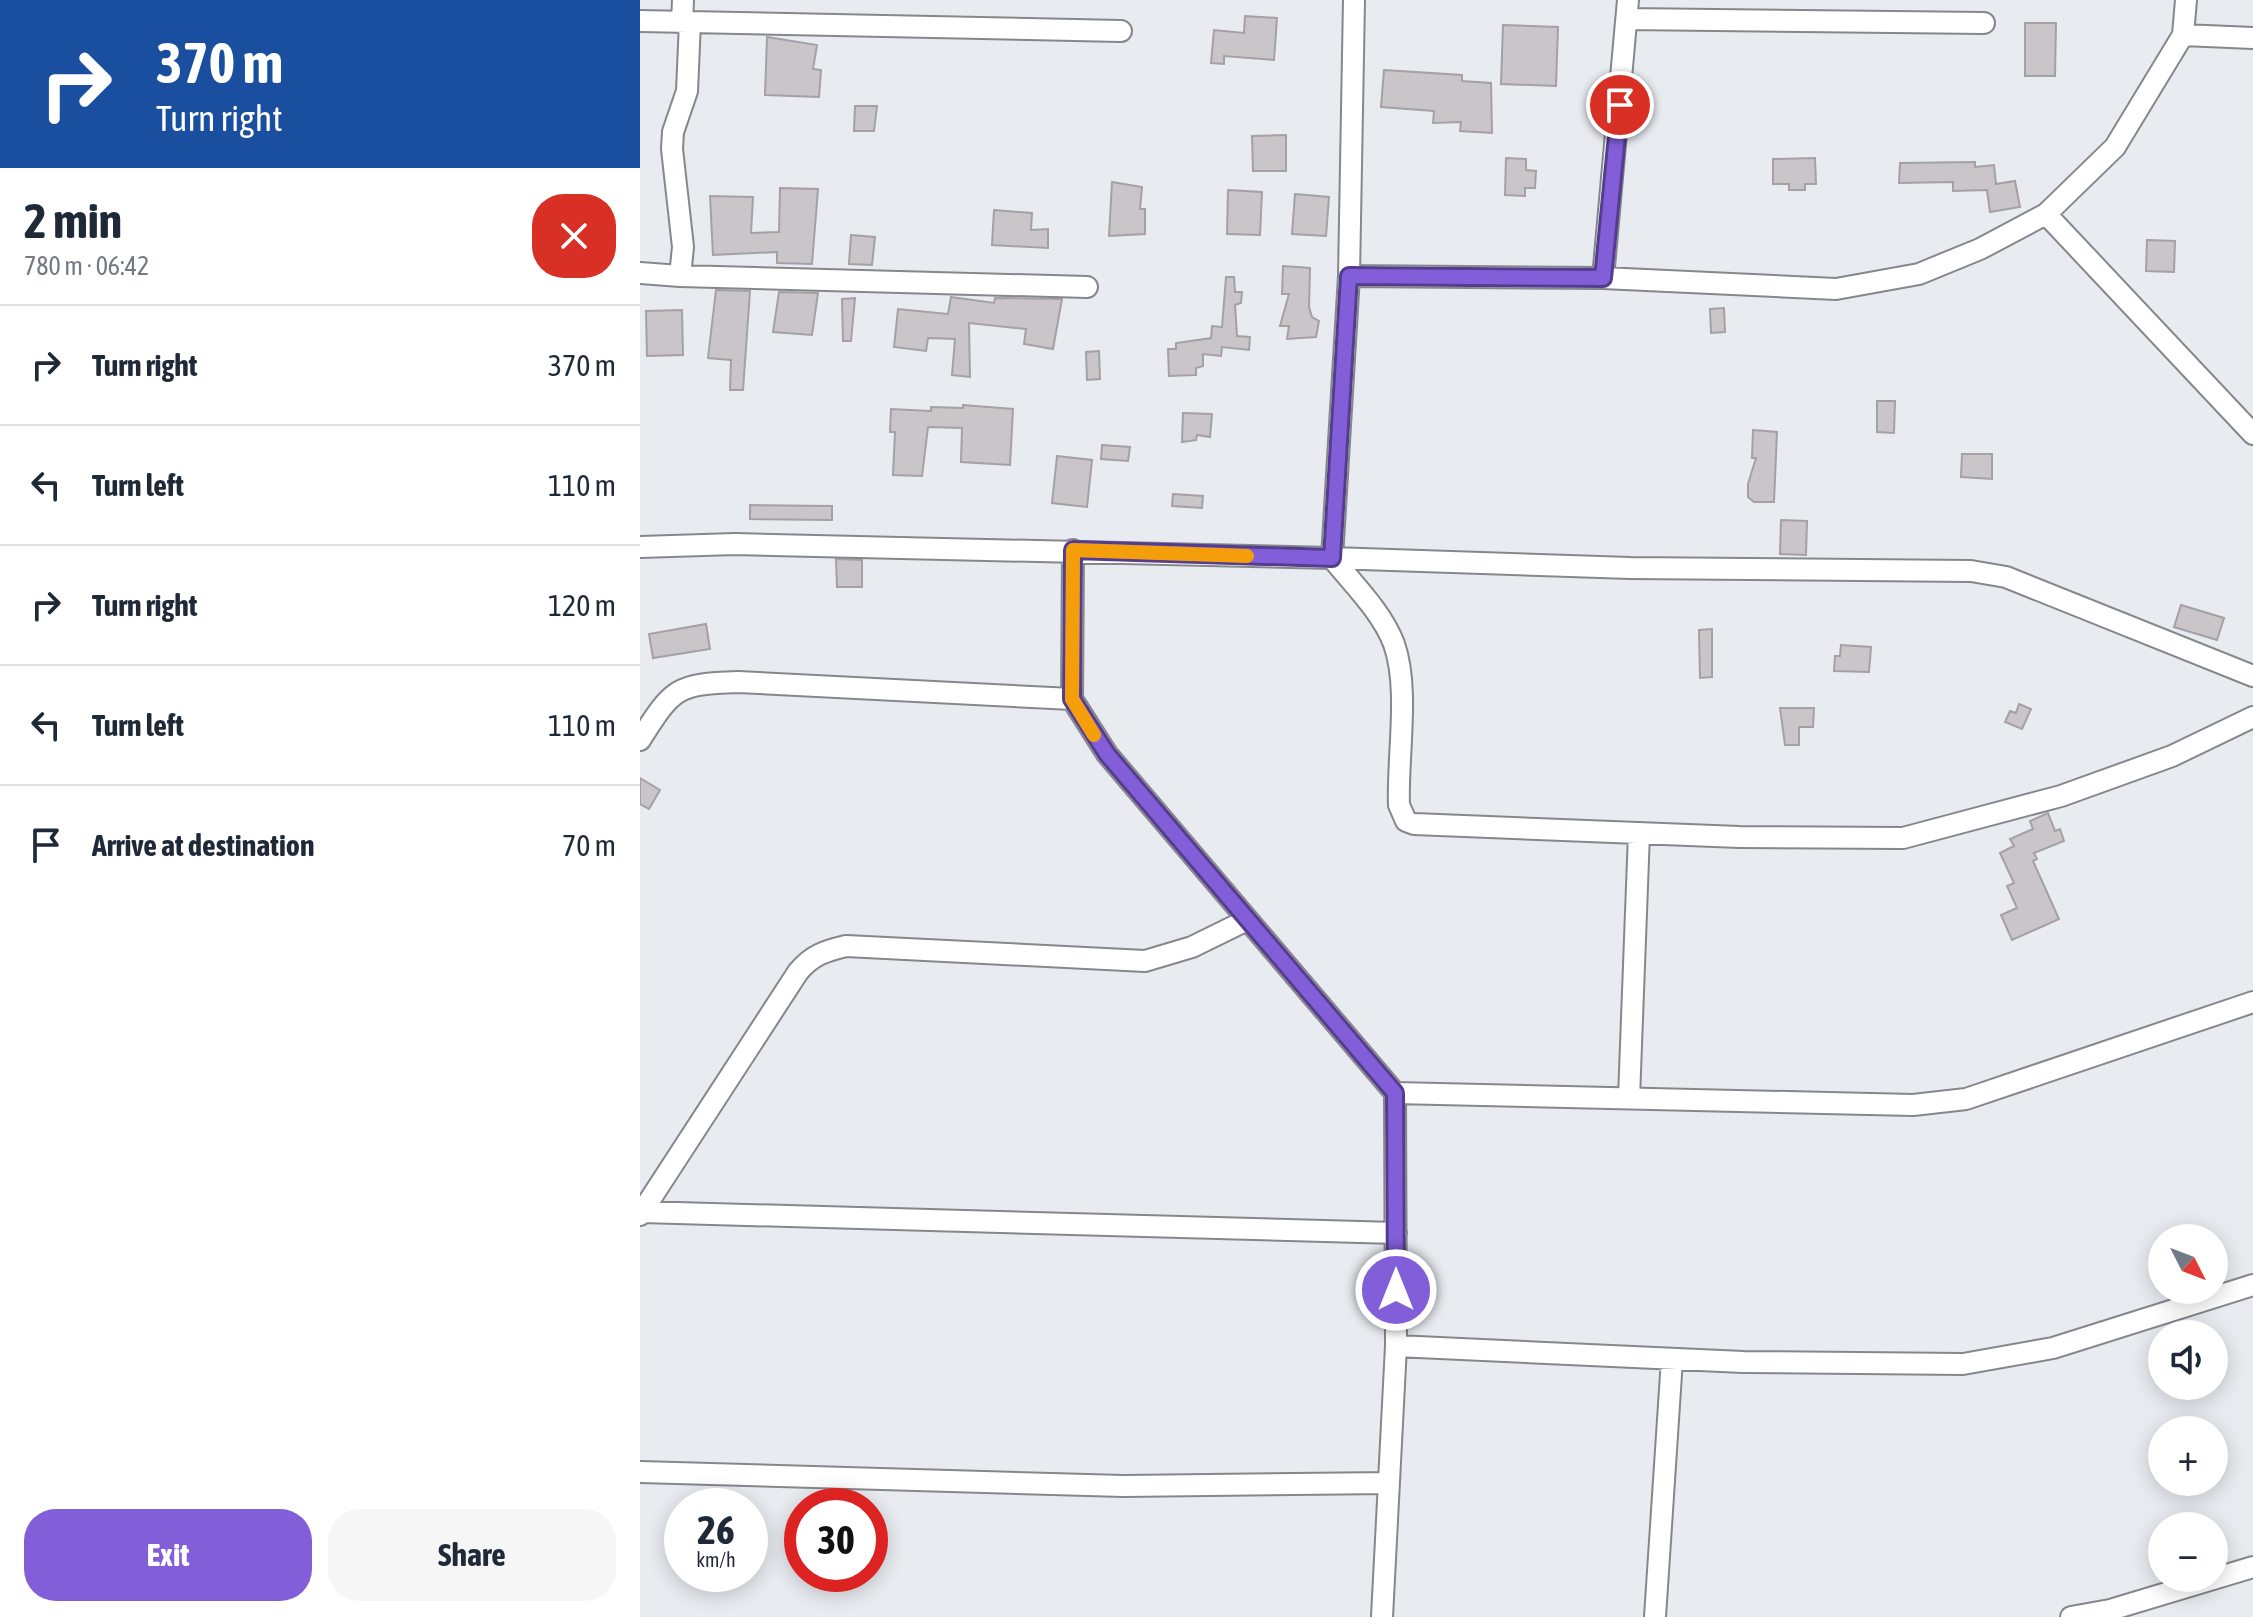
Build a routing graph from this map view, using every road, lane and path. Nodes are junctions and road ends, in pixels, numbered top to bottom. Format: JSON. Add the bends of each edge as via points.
{"nodes":[{"id":1,"x":683,"y":0,"type":"edge"},
{"id":2,"x":1354,"y":0,"type":"edge"},
{"id":3,"x":2186,"y":0,"type":"edge"},
{"id":4,"x":1628,"y":9,"type":"edge"},
{"id":5,"x":640,"y":21,"type":"edge"},
{"id":6,"x":686,"y":22,"type":"junction"},
{"id":7,"x":1984,"y":23,"type":"dead end"},
{"id":8,"x":1121,"y":31,"type":"dead end"},
{"id":9,"x":2183,"y":35,"type":"junction"},
{"id":10,"x":2253,"y":38,"type":"edge"},
{"id":11,"x":2046,"y":214,"type":"junction"},
{"id":12,"x":640,"y":273,"type":"edge"},
{"id":13,"x":680,"y":276,"type":"junction"},
{"id":14,"x":1349,"y":276,"type":"junction"},
{"id":15,"x":1603,"y":278,"type":"junction"},
{"id":16,"x":1087,"y":287,"type":"dead end"},
{"id":17,"x":2253,"y":434,"type":"edge"},
{"id":18,"x":640,"y":547,"type":"edge"},
{"id":19,"x":1073,"y":550,"type":"junction"},
{"id":20,"x":1332,"y":558,"type":"junction"},
{"id":21,"x":2253,"y":676,"type":"edge"},
{"id":22,"x":1072,"y":699,"type":"junction"},
{"id":23,"x":2253,"y":717,"type":"edge"},
{"id":24,"x":640,"y":740,"type":"edge"},
{"id":25,"x":1639,"y":833,"type":"junction"},
{"id":26,"x":1247,"y":920,"type":"junction"},
{"id":27,"x":2253,"y":1002,"type":"edge"},
{"id":28,"x":1395,"y":1093,"type":"junction"},
{"id":29,"x":1629,"y":1098,"type":"junction"},
{"id":30,"x":641,"y":1214,"type":"edge"},
{"id":31,"x":1396,"y":1233,"type":"junction"},
{"id":32,"x":2253,"y":1285,"type":"edge"},
{"id":33,"x":1396,"y":1346,"type":"junction"},
{"id":34,"x":1672,"y":1359,"type":"junction"},
{"id":35,"x":640,"y":1472,"type":"edge"},
{"id":36,"x":1389,"y":1483,"type":"junction"},
{"id":37,"x":2253,"y":1567,"type":"edge"},
{"id":38,"x":1382,"y":1617,"type":"edge"},
{"id":39,"x":1655,"y":1617,"type":"edge"},
{"id":40,"x":2071,"y":1617,"type":"edge"}],
"edges":[{"from":1,"to":6,"type":"street"},
{"from":2,"to":14,"type":"street"},
{"from":3,"to":9,"type":"street"},
{"from":4,"to":7,"type":"street"},
{"from":4,"to":15,"type":"street"},
{"from":5,"to":6,"type":"street"},
{"from":6,"to":8,"type":"street"},
{"from":6,"to":13,"type":"street","via":[[687,91],[672,149],[683,247]]},
{"from":9,"to":10,"type":"street"},
{"from":9,"to":11,"type":"street","via":[[2115,147]]},
{"from":11,"to":15,"type":"street","via":[[1919,274],[1836,289]]},
{"from":11,"to":17,"type":"street"},
{"from":12,"to":13,"type":"street"},
{"from":13,"to":16,"type":"street"},
{"from":14,"to":15,"type":"street"},
{"from":14,"to":20,"type":"street"},
{"from":18,"to":19,"type":"street"},
{"from":19,"to":20,"type":"street"},
{"from":19,"to":22,"type":"street"},
{"from":20,"to":21,"type":"street","via":[[1971,571],[2006,577]]},
{"from":20,"to":25,"type":"street","via":[[1382,621],[1394,645],[1400,684],[1399,805],[1406,821]]},
{"from":22,"to":24,"type":"street","via":[[696,683],[678,690]]},
{"from":22,"to":26,"type":"street","via":[[1107,754]]},
{"from":23,"to":25,"type":"street","via":[[2172,756],[2061,796],[1903,838]]},
{"from":25,"to":29,"type":"street"},
{"from":26,"to":28,"type":"street"},
{"from":26,"to":30,"type":"street","via":[[1192,947],[1145,961],[846,946],[824,951],[798,972]]},
{"from":27,"to":29,"type":"street","via":[[1966,1099],[1913,1105]]},
{"from":28,"to":29,"type":"street"},
{"from":28,"to":31,"type":"street"},
{"from":30,"to":31,"type":"street"},
{"from":31,"to":33,"type":"street"},
{"from":32,"to":34,"type":"street","via":[[2053,1348],[1963,1364]]},
{"from":33,"to":34,"type":"street"},
{"from":33,"to":36,"type":"street"},
{"from":34,"to":39,"type":"street"},
{"from":35,"to":36,"type":"street","via":[[1123,1486]]},
{"from":36,"to":38,"type":"street"},
{"from":37,"to":40,"type":"street"}]}
